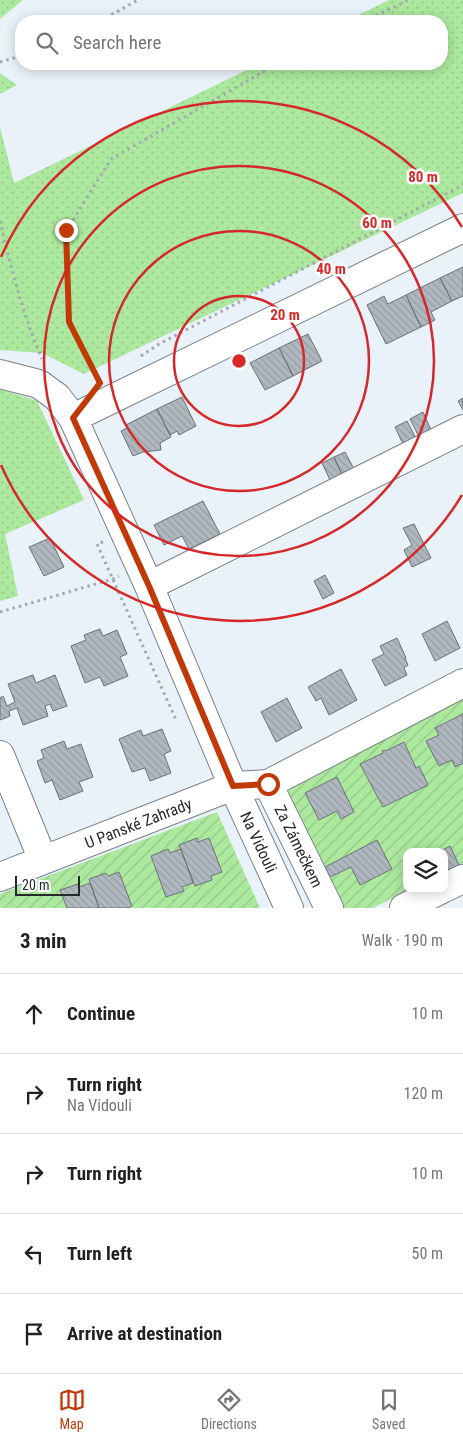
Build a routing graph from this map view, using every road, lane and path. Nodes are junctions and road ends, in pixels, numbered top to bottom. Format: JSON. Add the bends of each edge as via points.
{"nodes":[{"id":1,"x":138,"y":0,"type":"edge"},
{"id":2,"x":409,"y":0,"type":"edge"},
{"id":3,"x":111,"y":15,"type":"edge"},
{"id":4,"x":377,"y":15,"type":"edge"},
{"id":5,"x":15,"y":58,"type":"edge"},
{"id":6,"x":0,"y":62,"type":"edge"},
{"id":7,"x":267,"y":70,"type":"edge"},
{"id":8,"x":463,"y":185,"type":"edge"},
{"id":9,"x":0,"y":221,"type":"edge"},
{"id":10,"x":463,"y":228,"type":"edge"},
{"id":11,"x":137,"y":358,"type":"dead end"},
{"id":12,"x":0,"y":374,"type":"edge"},
{"id":13,"x":100,"y":383,"type":"dead end"},
{"id":14,"x":39,"y":384,"type":"junction"},
{"id":15,"x":73,"y":418,"type":"junction"},
{"id":16,"x":463,"y":429,"type":"edge"},
{"id":17,"x":144,"y":576,"type":"junction"},
{"id":18,"x":0,"y":612,"type":"edge"},
{"id":19,"x":463,"y":683,"type":"edge"},
{"id":20,"x":0,"y":755,"type":"edge"},
{"id":21,"x":268,"y":784,"type":"junction"},
{"id":22,"x":233,"y":786,"type":"junction"},
{"id":23,"x":43,"y":860,"type":"junction"},
{"id":24,"x":0,"y":877,"type":"edge"},
{"id":25,"x":463,"y":879,"type":"edge"},
{"id":26,"x":448,"y":886,"type":"edge"},
{"id":27,"x":435,"y":893,"type":"edge"},
{"id":28,"x":289,"y":908,"type":"edge"},
{"id":29,"x":329,"y":908,"type":"edge"},
{"id":30,"x":404,"y":908,"type":"edge"}],
"edges":[{"from":1,"to":3,"type":"path"},
{"from":2,"to":4,"type":"path"},
{"from":5,"to":6,"type":"path"},
{"from":7,"to":13,"type":"path","via":[[111,159],[66,230],[69,322]]},
{"from":8,"to":11,"type":"path"},
{"from":9,"to":14,"type":"path","via":[[34,341],[47,372]]},
{"from":10,"to":15,"type":"street"},
{"from":12,"to":14,"type":"street","name":"Na Vidouli"},
{"from":14,"to":15,"type":"street","name":"Na Vidouli","via":[[57,397]]},
{"from":15,"to":17,"type":"street","name":"Na Vidouli"},
{"from":16,"to":17,"type":"street"},
{"from":17,"to":18,"type":"path","via":[[113,579]]},
{"from":17,"to":22,"type":"street","name":"Na Vidouli"},
{"from":19,"to":21,"type":"street"},
{"from":20,"to":23,"type":"street"},
{"from":21,"to":22,"type":"street","name":"U Panské Zahrady"},
{"from":21,"to":29,"type":"street","name":"Za Zámečkem"},
{"from":22,"to":23,"type":"street","name":"U Panské Zahrady"},
{"from":22,"to":28,"type":"street","name":"Na Vidouli"},
{"from":23,"to":24,"type":"street","name":"U Panské Zahrady"},
{"from":25,"to":26,"type":"street"},
{"from":27,"to":30,"type":"street"}]}
